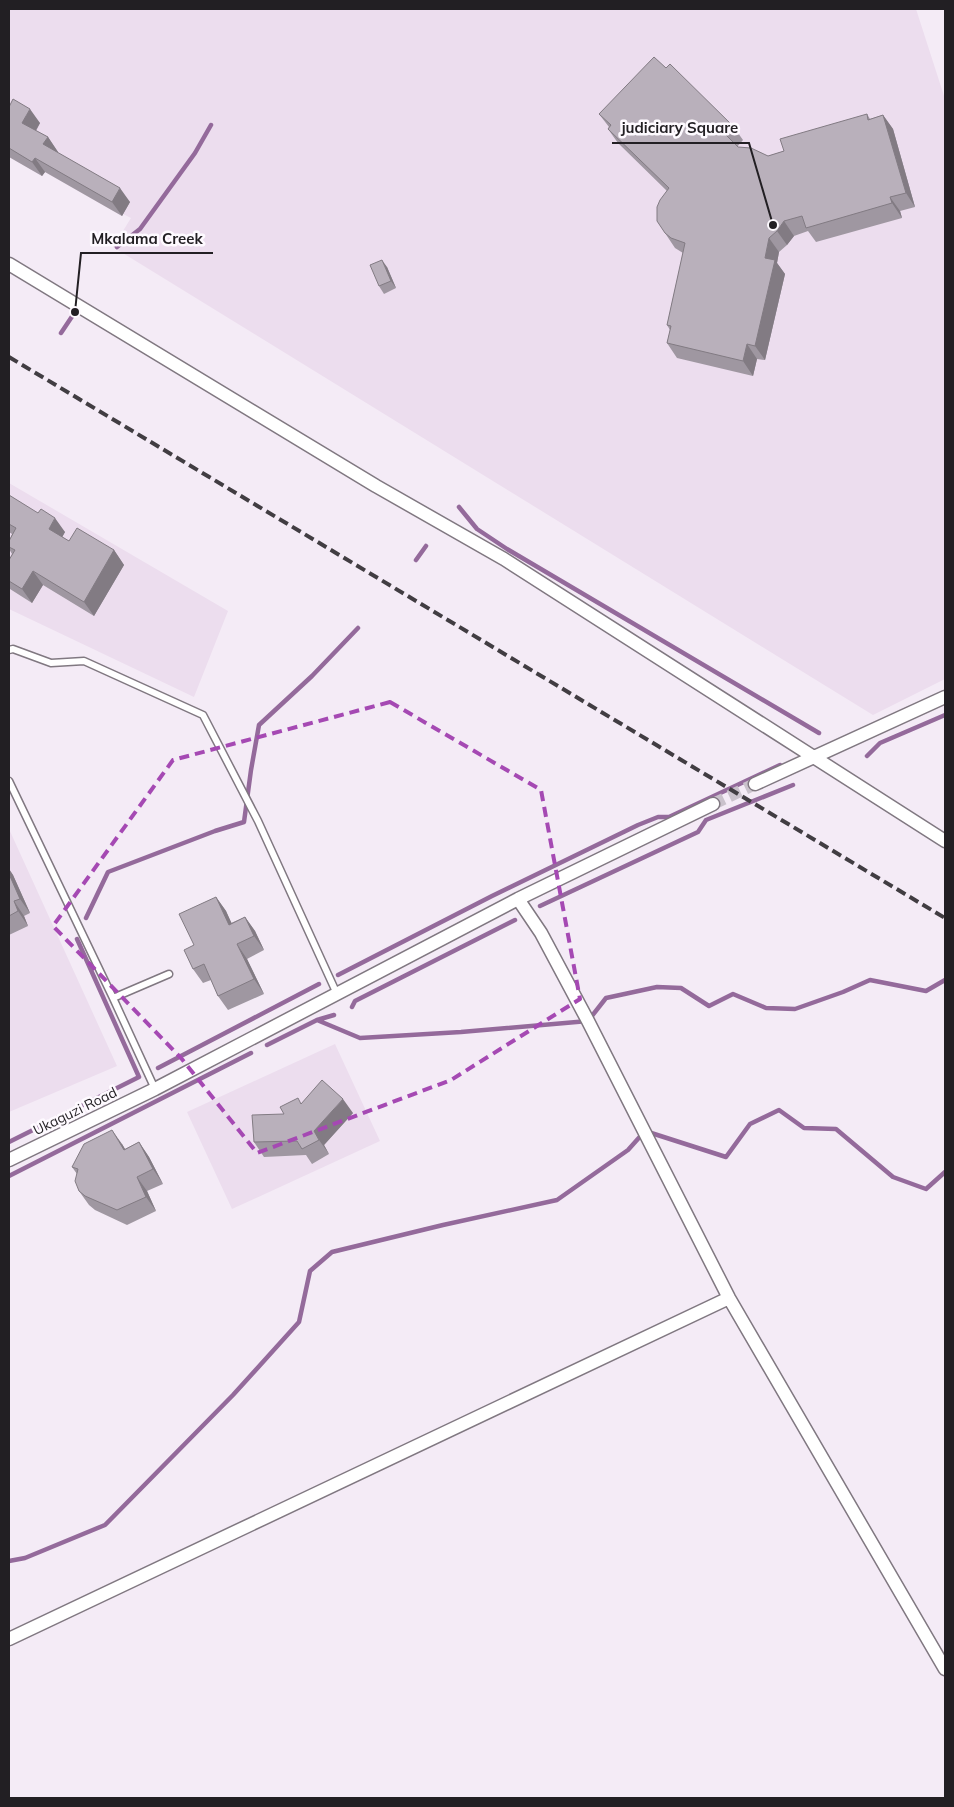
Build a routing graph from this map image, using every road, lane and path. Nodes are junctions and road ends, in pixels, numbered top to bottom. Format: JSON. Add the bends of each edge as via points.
{"nodes":[{"id":1,"x":9,"y":264,"type":"edge"},
{"id":2,"x":9,"y":650,"type":"edge"},
{"id":3,"x":945,"y":697,"type":"edge"},
{"id":4,"x":815,"y":757,"type":"junction"},
{"id":5,"x":9,"y":781,"type":"edge"},
{"id":6,"x":755,"y":784,"type":"tunnel mouth"},
{"id":7,"x":713,"y":804,"type":"tunnel mouth"},
{"id":8,"x":945,"y":841,"type":"edge"},
{"id":9,"x":518,"y":899,"type":"junction"},
{"id":10,"x":169,"y":974,"type":"dead end"},
{"id":11,"x":338,"y":994,"type":"junction"},
{"id":12,"x":113,"y":998,"type":"junction"},
{"id":13,"x":155,"y":1089,"type":"junction"},
{"id":14,"x":9,"y":1160,"type":"edge"},
{"id":15,"x":729,"y":1298,"type":"junction"},
{"id":16,"x":9,"y":1639,"type":"edge"},
{"id":17,"x":945,"y":1669,"type":"edge"}],
"edges":[{"from":1,"to":4,"type":"street","via":[[376,486],[504,559]]},
{"from":2,"to":11,"type":"lane","via":[[51,663],[84,661],[203,715],[258,821]]},
{"from":3,"to":4,"type":"street"},
{"from":4,"to":6,"type":"street"},
{"from":4,"to":8,"type":"street"},
{"from":5,"to":12,"type":"lane"},
{"from":7,"to":9,"type":"street","name":"Ukaguzi Road"},
{"from":9,"to":11,"type":"street","name":"Ukaguzi Road"},
{"from":9,"to":15,"type":"street","via":[[541,933],[583,1012]]},
{"from":10,"to":12,"type":"lane"},
{"from":11,"to":13,"type":"street","name":"Ukaguzi Road"},
{"from":12,"to":13,"type":"lane"},
{"from":13,"to":14,"type":"street","name":"Ukaguzi Road"},
{"from":15,"to":16,"type":"street"},
{"from":15,"to":17,"type":"street"}]}
